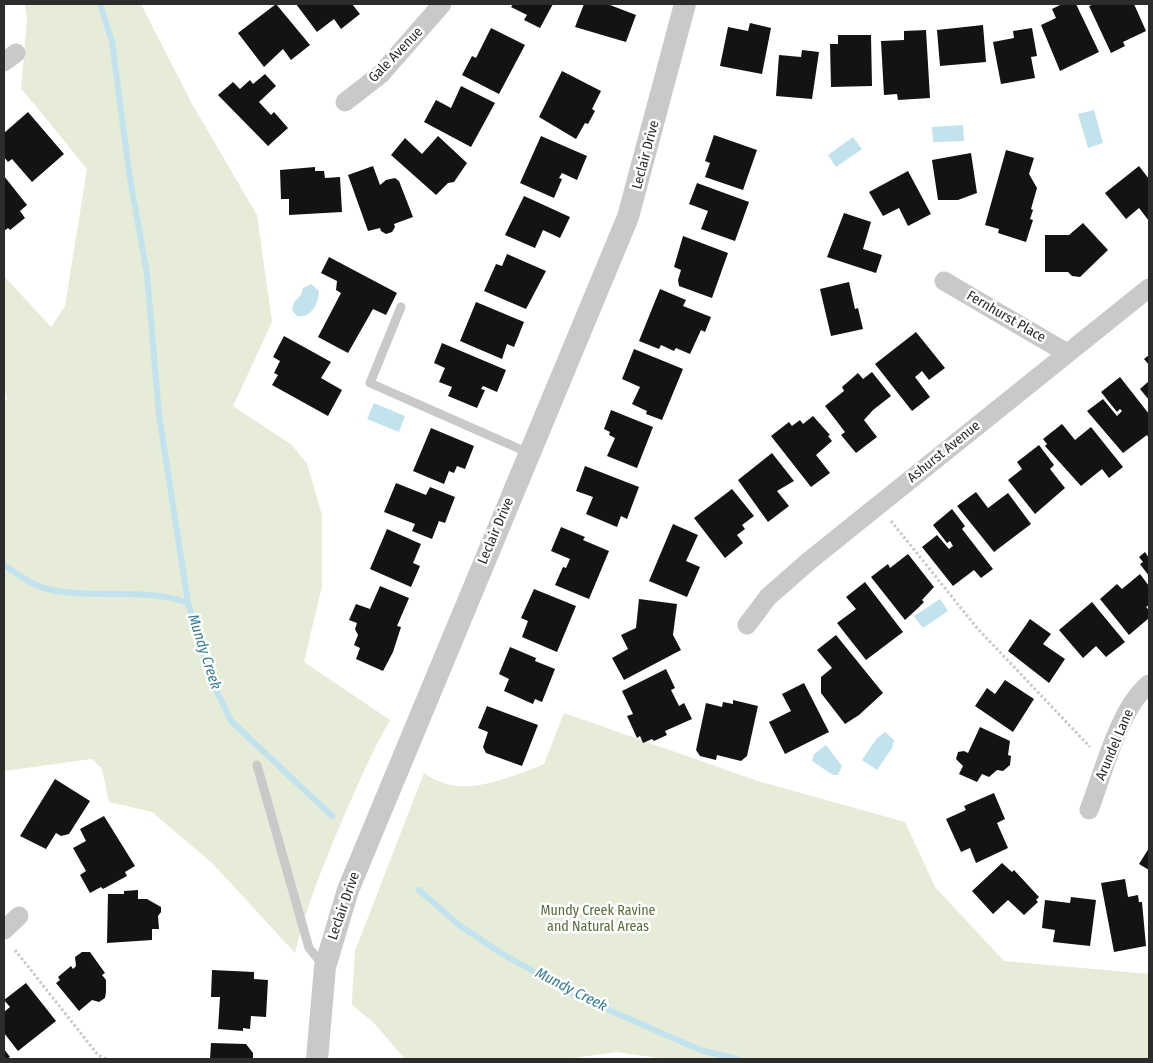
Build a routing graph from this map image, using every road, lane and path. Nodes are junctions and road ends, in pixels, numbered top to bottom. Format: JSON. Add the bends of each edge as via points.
{"nodes":[{"id":1,"x":442,"y":4,"type":"edge"},
{"id":2,"x":685,"y":4,"type":"edge"},
{"id":3,"x":345,"y":102,"type":"dead end"},
{"id":4,"x":944,"y":280,"type":"dead end"},
{"id":5,"x":1149,"y":288,"type":"edge"},
{"id":6,"x":401,"y":307,"type":"dead end"},
{"id":7,"x":1067,"y":353,"type":"junction"},
{"id":8,"x":529,"y":453,"type":"junction"},
{"id":9,"x":887,"y":517,"type":"dead end"},
{"id":10,"x":747,"y":625,"type":"dead end"},
{"id":11,"x":1149,"y":684,"type":"edge"},
{"id":12,"x":1086,"y":743,"type":"dead end"},
{"id":13,"x":257,"y":764,"type":"dead end"},
{"id":14,"x":1088,"y":810,"type":"dead end"},
{"id":15,"x":19,"y":916,"type":"dead end"},
{"id":16,"x":4,"y":930,"type":"edge"},
{"id":17,"x":15,"y":950,"type":"dead end"},
{"id":18,"x":325,"y":967,"type":"junction"},
{"id":19,"x":106,"y":1059,"type":"edge"},
{"id":20,"x":317,"y":1059,"type":"edge"}],
"edges":[{"from":1,"to":3,"type":"street","name":"Gale Avenue","via":[[381,74]]},
{"from":2,"to":8,"type":"street","name":"Leclair Drive","via":[[628,217]]},
{"from":4,"to":7,"type":"street","name":"Fernhurst Place"},
{"from":5,"to":7,"type":"street","name":"Ashurst Avenue"},
{"from":6,"to":8,"type":"lane","via":[[370,383]]},
{"from":7,"to":10,"type":"street","name":"Ashurst Avenue","via":[[809,561],[768,597]]},
{"from":8,"to":18,"type":"street","name":"Leclair Drive","via":[[348,890]]},
{"from":9,"to":12,"type":"path","via":[[977,628]]},
{"from":11,"to":14,"type":"street","name":"Arundel Lane","via":[[1129,708]]},
{"from":13,"to":18,"type":"lane","via":[[309,948]]},
{"from":15,"to":16,"type":"street"},
{"from":17,"to":19,"type":"path","via":[[98,1055]]},
{"from":18,"to":20,"type":"street","name":"Leclair Drive"}]}
